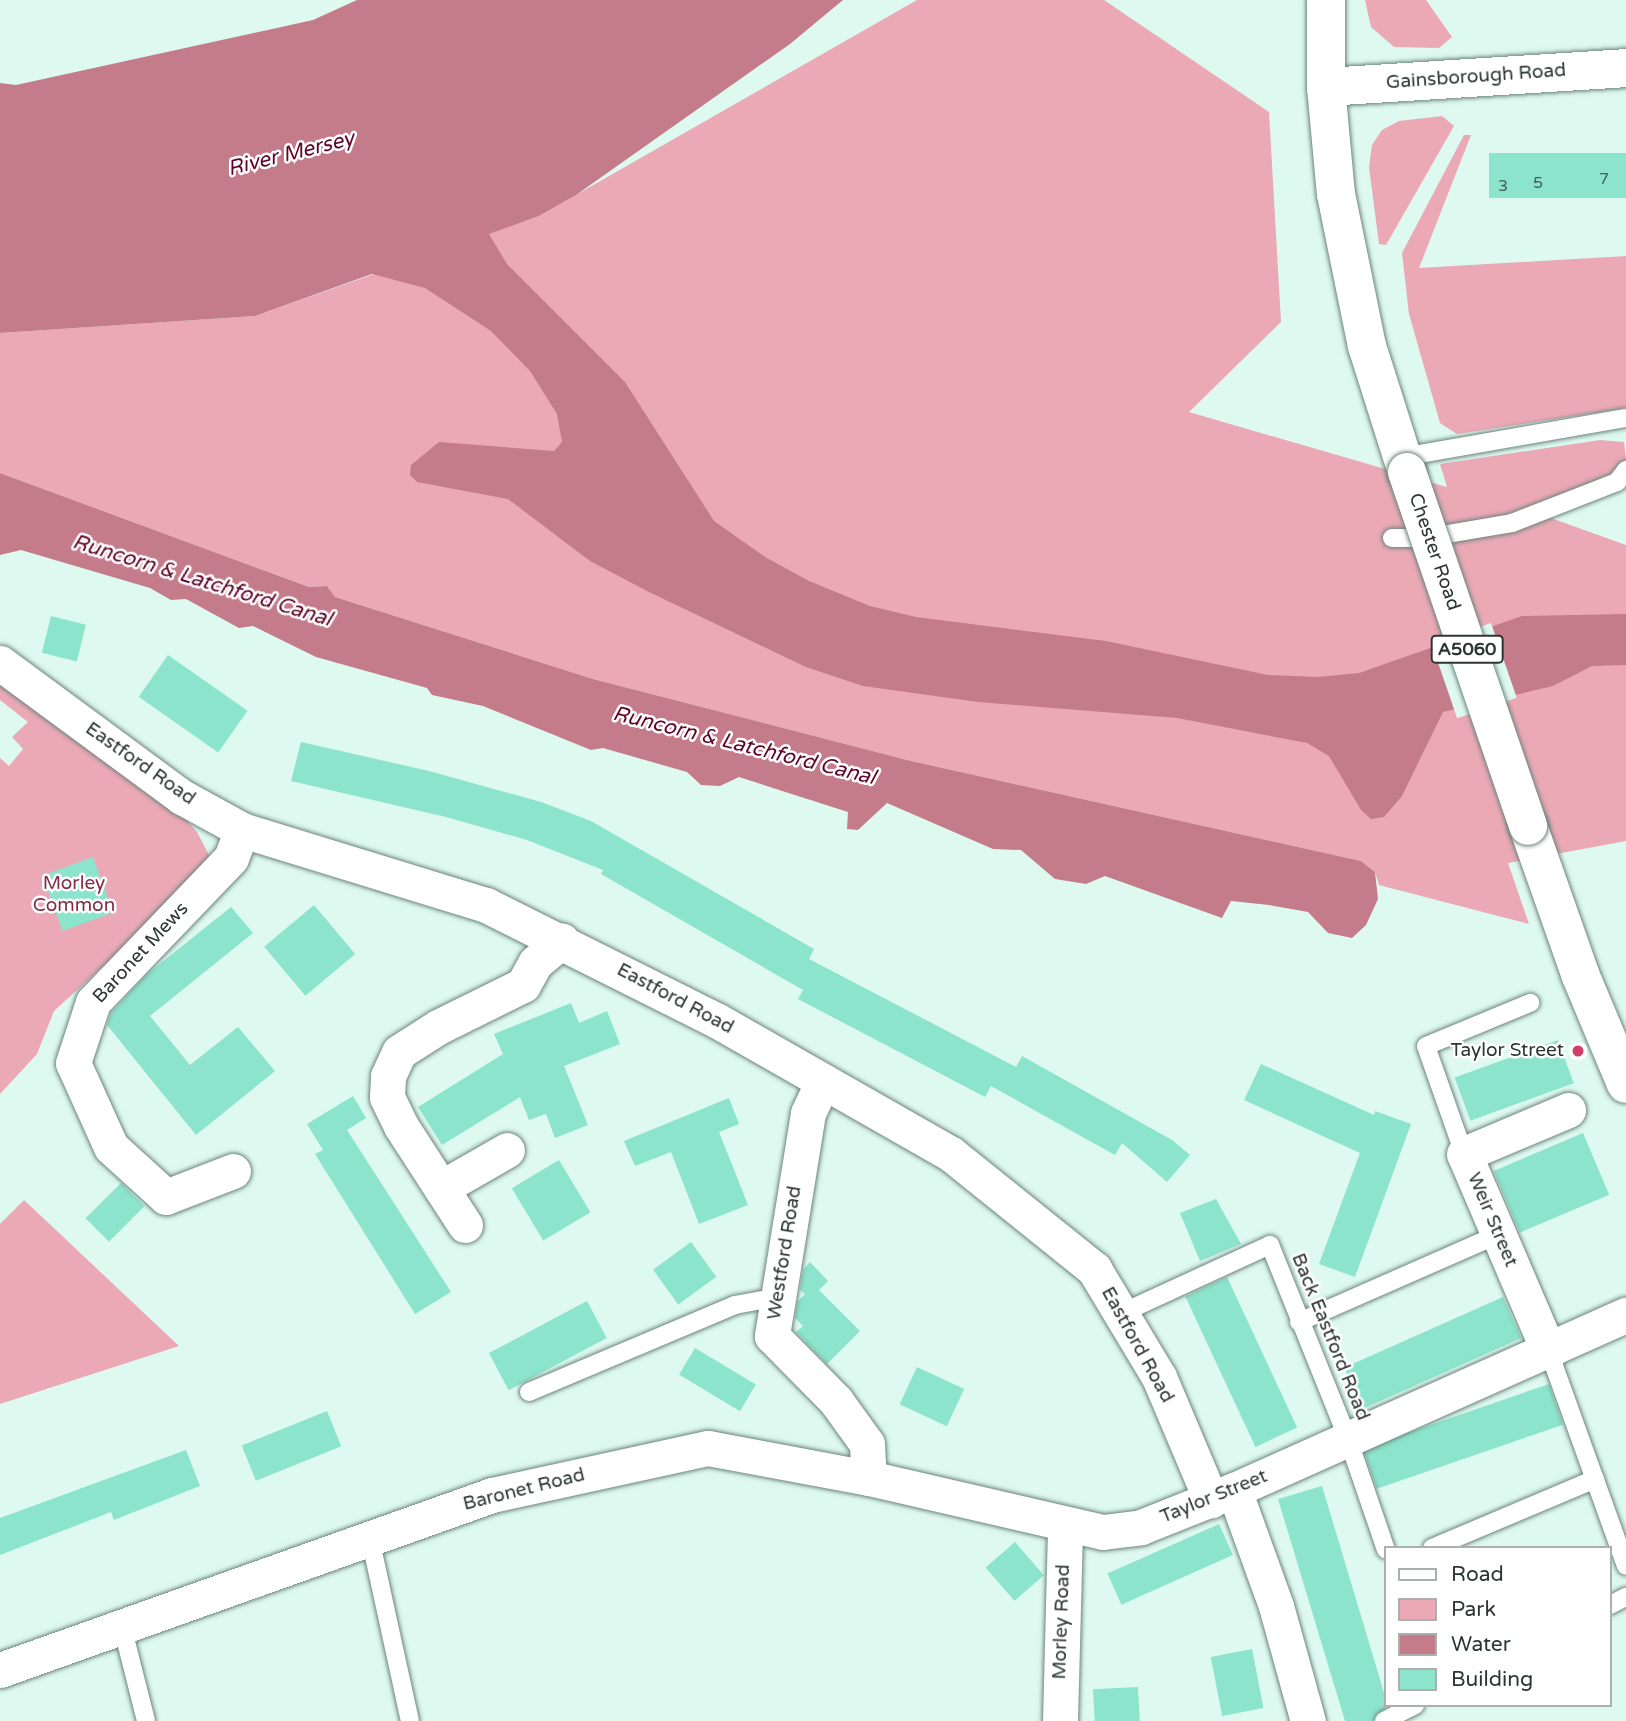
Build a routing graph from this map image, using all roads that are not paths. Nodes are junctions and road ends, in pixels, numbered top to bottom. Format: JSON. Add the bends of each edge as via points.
{"nodes":[{"id":1,"x":1326,"y":0,"type":"edge"},
{"id":2,"x":1626,"y":68,"type":"edge"},
{"id":3,"x":1326,"y":87,"type":"junction"},
{"id":4,"x":1626,"y":418,"type":"edge"},
{"id":5,"x":1404,"y":465,"type":"junction"},
{"id":6,"x":1626,"y":470,"type":"edge"},
{"id":7,"x":1392,"y":538,"type":"dead end"},
{"id":8,"x":0,"y":663,"type":"edge"},
{"id":9,"x":242,"y":830,"type":"junction"},
{"id":10,"x":562,"y":940,"type":"junction"},
{"id":11,"x":1530,"y":1003,"type":"dead end"},
{"id":12,"x":823,"y":1081,"type":"junction"},
{"id":13,"x":1626,"y":1084,"type":"edge"},
{"id":14,"x":1568,"y":1110,"type":"dead end"},
{"id":15,"x":507,"y":1150,"type":"dead end"},
{"id":16,"x":1464,"y":1154,"type":"junction"},
{"id":17,"x":233,"y":1171,"type":"dead end"},
{"id":18,"x":441,"y":1188,"type":"junction"},
{"id":19,"x":465,"y":1225,"type":"dead end"},
{"id":20,"x":1497,"y":1235,"type":"junction"},
{"id":21,"x":778,"y":1297,"type":"junction"},
{"id":22,"x":1122,"y":1312,"type":"junction"},
{"id":23,"x":1626,"y":1315,"type":"edge"},
{"id":24,"x":1299,"y":1322,"type":"junction"},
{"id":25,"x":1549,"y":1352,"type":"junction"},
{"id":26,"x":529,"y":1392,"type":"dead end"},
{"id":27,"x":1348,"y":1439,"type":"junction"},
{"id":28,"x":869,"y":1478,"type":"junction"},
{"id":29,"x":1595,"y":1479,"type":"junction"},
{"id":30,"x":1222,"y":1495,"type":"junction"},
{"id":31,"x":1065,"y":1524,"type":"junction"},
{"id":32,"x":370,"y":1538,"type":"junction"},
{"id":33,"x":1385,"y":1546,"type":"edge"},
{"id":34,"x":1437,"y":1546,"type":"edge"},
{"id":35,"x":1626,"y":1566,"type":"edge"},
{"id":36,"x":122,"y":1626,"type":"junction"},
{"id":37,"x":0,"y":1670,"type":"edge"},
{"id":38,"x":1411,"y":1707,"type":"edge"},
{"id":39,"x":146,"y":1721,"type":"edge"},
{"id":40,"x":410,"y":1721,"type":"edge"},
{"id":41,"x":1060,"y":1721,"type":"edge"},
{"id":42,"x":1308,"y":1721,"type":"edge"},
{"id":43,"x":1384,"y":1721,"type":"edge"}],
"edges":[{"from":1,"to":3,"type":"main road","name":"Chester Road","number":"A5060"},
{"from":2,"to":3,"type":"main road","name":"Gainsborough Road"},
{"from":3,"to":5,"type":"main road","name":"Chester Road","number":"A5060","via":[[1336,194],[1358,309]]},
{"from":4,"to":5,"type":"lane"},
{"from":5,"to":13,"type":"main road","name":"Chester Road","number":"A5060","bridge":true,"via":[[1580,974]]},
{"from":6,"to":7,"type":"lane","via":[[1618,482],[1511,523],[1424,538]]},
{"from":8,"to":9,"type":"street","name":"Eastford Road","via":[[182,797]]},
{"from":9,"to":10,"type":"street","name":"Eastford Road","via":[[486,905]]},
{"from":9,"to":17,"type":"street","name":"Baronet Mews","via":[[231,858],[93,1002],[73,1063],[111,1147],[166,1197]]},
{"from":10,"to":12,"type":"street","name":"Eastford Road"},
{"from":10,"to":18,"type":"street","via":[[535,963],[523,985],[413,1041],[393,1064],[387,1097]]},
{"from":11,"to":16,"type":"lane","via":[[1426,1046]]},
{"from":12,"to":21,"type":"street","name":"Westford Road","via":[[808,1113]]},
{"from":12,"to":22,"type":"street","name":"Eastford Road","via":[[951,1154],[1094,1269]]},
{"from":14,"to":16,"type":"street","name":"Weir Street"},
{"from":15,"to":18,"type":"street"},
{"from":16,"to":20,"type":"street","name":"Weir Street"},
{"from":18,"to":19,"type":"street"},
{"from":20,"to":24,"type":"lane"},
{"from":20,"to":25,"type":"street","name":"Weir Street"},
{"from":21,"to":26,"type":"lane","via":[[736,1305]]},
{"from":21,"to":28,"type":"street","name":"Westford Road","via":[[772,1336],[836,1401],[867,1444]]},
{"from":22,"to":24,"type":"lane","name":"Back Eastford Road","via":[[1270,1245]]},
{"from":22,"to":30,"type":"street","name":"Eastford Road"},
{"from":23,"to":25,"type":"street","name":"Taylor Street"},
{"from":24,"to":27,"type":"lane","name":"Back Eastford Road"},
{"from":25,"to":27,"type":"street","name":"Taylor Street"},
{"from":25,"to":29,"type":"lane"},
{"from":27,"to":30,"type":"street","name":"Taylor Street"},
{"from":27,"to":33,"type":"lane","name":"Back Eastford Road"},
{"from":28,"to":31,"type":"street","name":"Baronet Road"},
{"from":28,"to":32,"type":"street","name":"Baronet Road","via":[[708,1448],[492,1495]]},
{"from":29,"to":34,"type":"lane"},
{"from":29,"to":35,"type":"lane"},
{"from":30,"to":31,"type":"street","name":"Taylor Street","via":[[1141,1527],[1103,1532]]},
{"from":30,"to":42,"type":"street","name":"Eastford Road","via":[[1276,1606]]},
{"from":31,"to":41,"type":"street","name":"Morley Road"},
{"from":32,"to":36,"type":"street","name":"Baronet Road"},
{"from":32,"to":40,"type":"lane"},
{"from":36,"to":37,"type":"street","name":"Baronet Road"},
{"from":36,"to":39,"type":"lane"},
{"from":38,"to":43,"type":"lane"}]}
